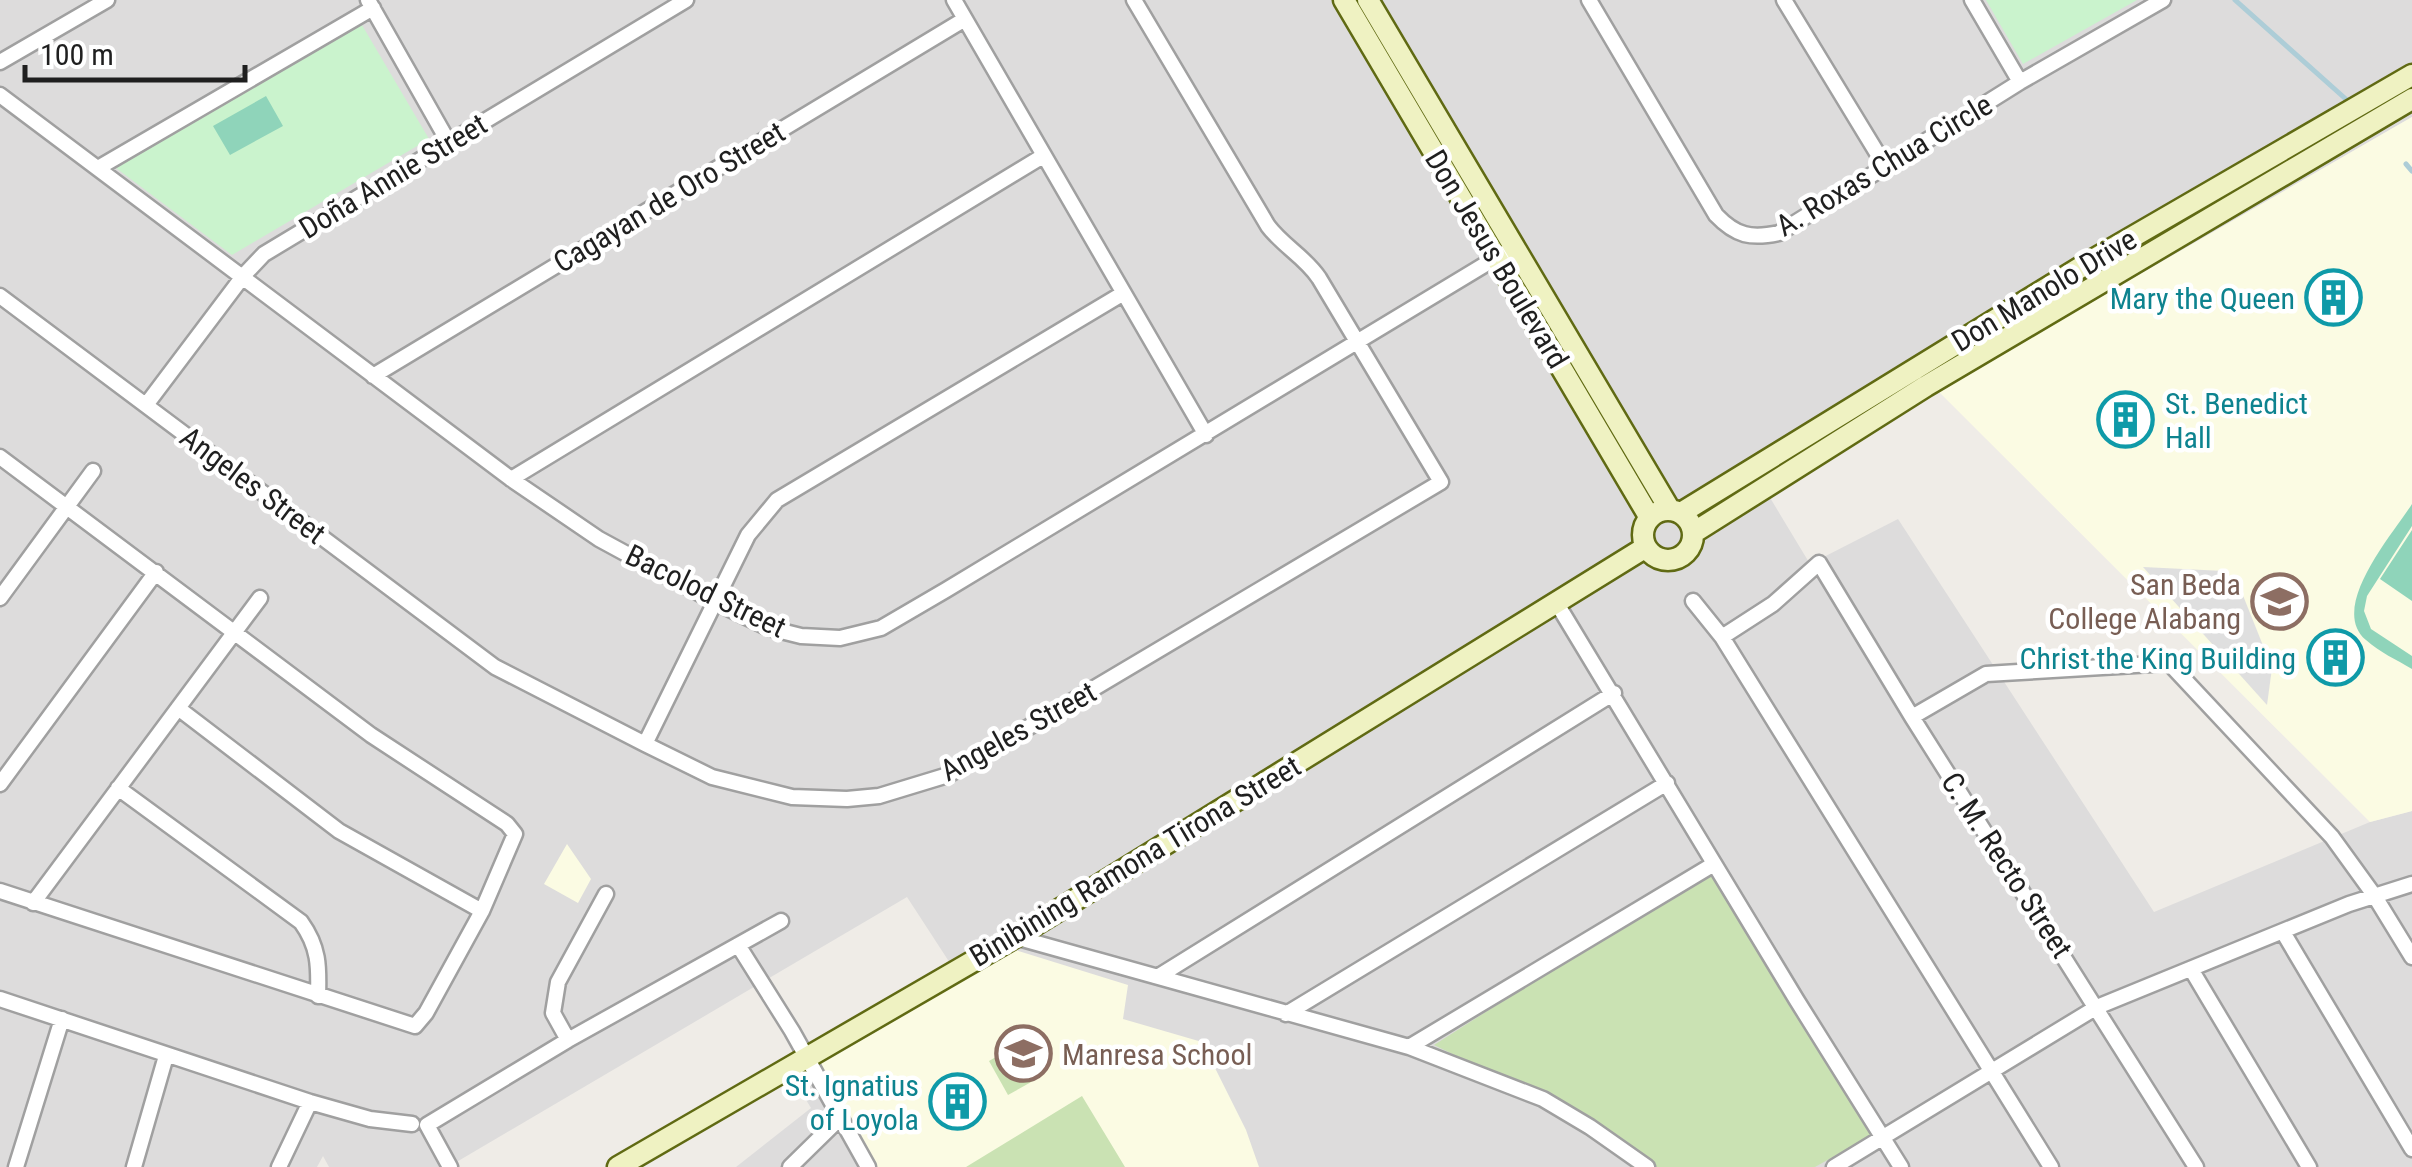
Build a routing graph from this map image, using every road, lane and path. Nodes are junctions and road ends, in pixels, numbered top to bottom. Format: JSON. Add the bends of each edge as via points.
{"nodes":[{"id":1,"x":108,"y":0,"type":"edge"},
{"id":2,"x":686,"y":0,"type":"edge"},
{"id":3,"x":954,"y":0,"type":"edge"},
{"id":4,"x":1134,"y":0,"type":"edge"},
{"id":5,"x":1344,"y":0,"type":"edge"},
{"id":6,"x":1368,"y":0,"type":"edge"},
{"id":7,"x":1590,"y":0,"type":"edge"},
{"id":8,"x":1784,"y":0,"type":"edge"},
{"id":9,"x":1972,"y":0,"type":"edge"},
{"id":10,"x":2163,"y":0,"type":"edge"},
{"id":11,"x":370,"y":4,"type":"edge"},
{"id":12,"x":965,"y":19,"type":"junction"},
{"id":13,"x":0,"y":62,"type":"edge"},
{"id":14,"x":2412,"y":75,"type":"edge"},
{"id":15,"x":2020,"y":82,"type":"junction"},
{"id":16,"x":0,"y":94,"type":"edge"},
{"id":17,"x":2412,"y":98,"type":"edge"},
{"id":18,"x":449,"y":142,"type":"junction"},
{"id":19,"x":1043,"y":156,"type":"junction"},
{"id":20,"x":1885,"y":166,"type":"junction"},
{"id":21,"x":98,"y":168,"type":"junction"},
{"id":22,"x":2218,"y":200,"type":"junction"},
{"id":23,"x":1505,"y":252,"type":"junction"},
{"id":24,"x":244,"y":275,"type":"junction"},
{"id":25,"x":1122,"y":294,"type":"junction"},
{"id":26,"x":0,"y":296,"type":"edge"},
{"id":27,"x":2016,"y":306,"type":"junction"},
{"id":28,"x":2028,"y":328,"type":"junction"},
{"id":29,"x":1358,"y":342,"type":"junction"},
{"id":30,"x":373,"y":376,"type":"junction"},
{"id":31,"x":146,"y":405,"type":"junction"},
{"id":32,"x":1206,"y":435,"type":"junction"},
{"id":33,"x":0,"y":457,"type":"edge"},
{"id":34,"x":93,"y":472,"type":"dead end"},
{"id":35,"x":511,"y":478,"type":"junction"},
{"id":36,"x":66,"y":507,"type":"junction"},
{"id":37,"x":1667,"y":514,"type":"junction"},
{"id":38,"x":1694,"y":533,"type":"junction"},
{"id":39,"x":1646,"y":547,"type":"junction"},
{"id":40,"x":156,"y":572,"type":"junction"},
{"id":41,"x":0,"y":598,"type":"edge"},
{"id":42,"x":260,"y":598,"type":"dead end"},
{"id":43,"x":1693,"y":600,"type":"dead end"},
{"id":44,"x":1556,"y":602,"type":"junction"},
{"id":45,"x":717,"y":603,"type":"junction"},
{"id":46,"x":233,"y":634,"type":"junction"},
{"id":47,"x":1722,"y":637,"type":"junction"},
{"id":48,"x":1614,"y":692,"type":"junction"},
{"id":49,"x":178,"y":708,"type":"junction"},
{"id":50,"x":1912,"y":717,"type":"junction"},
{"id":51,"x":645,"y":744,"type":"junction"},
{"id":52,"x":1668,"y":783,"type":"junction"},
{"id":53,"x":0,"y":784,"type":"edge"},
{"id":54,"x":118,"y":788,"type":"junction"},
{"id":55,"x":1714,"y":864,"type":"junction"},
{"id":56,"x":2412,"y":884,"type":"edge"},
{"id":57,"x":0,"y":891,"type":"edge"},
{"id":58,"x":606,"y":894,"type":"dead end"},
{"id":59,"x":2374,"y":895,"type":"junction"},
{"id":60,"x":33,"y":903,"type":"junction"},
{"id":61,"x":482,"y":911,"type":"junction"},
{"id":62,"x":781,"y":921,"type":"dead end"},
{"id":63,"x":2283,"y":932,"type":"junction"},
{"id":64,"x":1015,"y":936,"type":"junction"},
{"id":65,"x":738,"y":945,"type":"junction"},
{"id":66,"x":2412,"y":958,"type":"edge"},
{"id":67,"x":2191,"y":969,"type":"junction"},
{"id":68,"x":1159,"y":976,"type":"junction"},
{"id":69,"x":318,"y":996,"type":"junction"},
{"id":70,"x":0,"y":999,"type":"edge"},
{"id":71,"x":2097,"y":1007,"type":"junction"},
{"id":72,"x":1286,"y":1014,"type":"junction"},
{"id":73,"x":62,"y":1019,"type":"junction"},
{"id":74,"x":568,"y":1040,"type":"junction"},
{"id":75,"x":1408,"y":1047,"type":"junction"},
{"id":76,"x":166,"y":1056,"type":"junction"},
{"id":77,"x":807,"y":1058,"type":"junction"},
{"id":78,"x":1992,"y":1070,"type":"junction"},
{"id":79,"x":310,"y":1102,"type":"junction"},
{"id":80,"x":840,"y":1118,"type":"junction"},
{"id":81,"x":412,"y":1124,"type":"dead end"},
{"id":82,"x":1884,"y":1136,"type":"junction"},
{"id":83,"x":2412,"y":1149,"type":"edge"},
{"id":84,"x":1642,"y":1166,"type":"edge"},
{"id":85,"x":16,"y":1167,"type":"edge"},
{"id":86,"x":134,"y":1167,"type":"edge"},
{"id":87,"x":279,"y":1167,"type":"edge"},
{"id":88,"x":450,"y":1167,"type":"edge"},
{"id":89,"x":618,"y":1167,"type":"edge"},
{"id":90,"x":790,"y":1167,"type":"edge"},
{"id":91,"x":868,"y":1167,"type":"edge"},
{"id":92,"x":1834,"y":1167,"type":"edge"},
{"id":93,"x":1902,"y":1167,"type":"edge"},
{"id":94,"x":2052,"y":1167,"type":"edge"},
{"id":95,"x":2196,"y":1167,"type":"edge"},
{"id":96,"x":2309,"y":1167,"type":"edge"}],
"edges":[{"from":1,"to":13,"type":"street"},
{"from":2,"to":18,"type":"street","name":"Doña Annie Street"},
{"from":3,"to":12,"type":"street"},
{"from":4,"to":29,"type":"street","name":"Angeles Street","via":[[1268,226],[1310,265]]},
{"from":5,"to":23,"type":"street","name":"Don Jesus Boulevard"},
{"from":6,"to":23,"type":"street","name":"Don Jesus Boulevard"},
{"from":7,"to":20,"type":"street","name":"A. Roxas Chua Circle","via":[[1716,215],[1739,234],[1779,233]]},
{"from":8,"to":20,"type":"street"},
{"from":9,"to":15,"type":"street"},
{"from":10,"to":15,"type":"street","name":"A. Roxas Chua Circle"},
{"from":11,"to":18,"type":"street"},
{"from":11,"to":21,"type":"street"},
{"from":12,"to":19,"type":"street"},
{"from":12,"to":30,"type":"street","name":"Cagayan de Oro Street"},
{"from":14,"to":22,"type":"street","name":"Don Manolo Drive"},
{"from":15,"to":20,"type":"street","name":"A. Roxas Chua Circle"},
{"from":16,"to":21,"type":"street","name":"Bacolod Street"},
{"from":17,"to":22,"type":"street","name":"Don Manolo Drive"},
{"from":18,"to":24,"type":"street","name":"Doña Annie Street","via":[[264,254]]},
{"from":19,"to":25,"type":"street"},
{"from":19,"to":35,"type":"street"},
{"from":21,"to":24,"type":"street","name":"Bacolod Street"},
{"from":22,"to":27,"type":"street","name":"Don Manolo Drive"},
{"from":22,"to":28,"type":"street","name":"Don Manolo Drive"},
{"from":23,"to":29,"type":"street","name":"Bacolod Street"},
{"from":23,"to":37,"type":"street","name":"Don Jesus Boulevard"},
{"from":24,"to":30,"type":"street","name":"Bacolod Street"},
{"from":24,"to":31,"type":"street","name":"Doña Annie Street"},
{"from":25,"to":32,"type":"street"},
{"from":25,"to":45,"type":"street","via":[[777,500],[748,535]]},
{"from":26,"to":31,"type":"street","name":"Angeles Street"},
{"from":27,"to":28,"type":"street"},
{"from":27,"to":37,"type":"street","name":"Don Manolo Drive"},
{"from":28,"to":38,"type":"street","name":"Don Manolo Drive"},
{"from":29,"to":32,"type":"street","name":"Bacolod Street"},
{"from":29,"to":51,"type":"street","name":"Angeles Street","via":[[1441,482],[993,750],[932,780],[847,799],[753,790]]},
{"from":30,"to":35,"type":"street","name":"Bacolod Street"},
{"from":31,"to":51,"type":"street","name":"Angeles Street","via":[[495,667]]},
{"from":32,"to":45,"type":"street","name":"Bacolod Street","via":[[881,628],[840,638],[801,636]]},
{"from":33,"to":36,"type":"street"},
{"from":34,"to":36,"type":"street"},
{"from":35,"to":45,"type":"street","name":"Bacolod Street","via":[[600,538]]},
{"from":36,"to":40,"type":"street"},
{"from":36,"to":41,"type":"street"},
{"from":37,"to":38,"type":"street","via":[[1689,522]]},
{"from":37,"to":39,"type":"street","via":[[1644,527]]},
{"from":38,"to":39,"type":"street","via":[[1682,557],[1668,561]]},
{"from":39,"to":44,"type":"street","name":"Binibining Ramona Tirona Street"},
{"from":40,"to":46,"type":"street"},
{"from":40,"to":53,"type":"street"},
{"from":42,"to":46,"type":"street"},
{"from":43,"to":47,"type":"street"},
{"from":44,"to":48,"type":"street"},
{"from":44,"to":64,"type":"street","name":"Binibining Ramona Tirona Street"},
{"from":45,"to":51,"type":"street"},
{"from":46,"to":49,"type":"street"},
{"from":46,"to":61,"type":"street","via":[[513,829]]},
{"from":47,"to":50,"type":"street","name":"C. M. Recto Street","via":[[1820,563]]},
{"from":47,"to":78,"type":"street"},
{"from":48,"to":52,"type":"street"},
{"from":48,"to":68,"type":"street"},
{"from":49,"to":54,"type":"street"},
{"from":49,"to":61,"type":"street","via":[[339,831]]},
{"from":50,"to":59,"type":"street","via":[[1986,674],[2169,663],[2332,837]]},
{"from":50,"to":71,"type":"street","name":"C. M. Recto Street"},
{"from":52,"to":55,"type":"street"},
{"from":52,"to":72,"type":"street"},
{"from":54,"to":60,"type":"street"},
{"from":54,"to":69,"type":"street","via":[[301,922],[320,959]]},
{"from":55,"to":75,"type":"street"},
{"from":55,"to":82,"type":"street"},
{"from":56,"to":59,"type":"street"},
{"from":57,"to":60,"type":"street"},
{"from":58,"to":74,"type":"street","via":[[558,982],[554,1013]]},
{"from":59,"to":63,"type":"street"},
{"from":59,"to":66,"type":"street"},
{"from":60,"to":69,"type":"street"},
{"from":61,"to":69,"type":"street","via":[[415,1026]]},
{"from":62,"to":65,"type":"street"},
{"from":63,"to":67,"type":"street"},
{"from":63,"to":83,"type":"street"},
{"from":64,"to":68,"type":"street"},
{"from":64,"to":77,"type":"street","name":"Binibining Ramona Tirona Street"},
{"from":65,"to":74,"type":"street"},
{"from":65,"to":77,"type":"street"},
{"from":67,"to":71,"type":"street"},
{"from":67,"to":96,"type":"street"},
{"from":68,"to":72,"type":"street"},
{"from":70,"to":73,"type":"street"},
{"from":71,"to":78,"type":"street"},
{"from":71,"to":95,"type":"street","name":"C. M. Recto Street"},
{"from":72,"to":75,"type":"street"},
{"from":73,"to":76,"type":"street"},
{"from":73,"to":85,"type":"street"},
{"from":74,"to":88,"type":"street","via":[[427,1125]]},
{"from":75,"to":84,"type":"street","via":[[1543,1099]]},
{"from":76,"to":79,"type":"street"},
{"from":76,"to":86,"type":"street"},
{"from":77,"to":80,"type":"street"},
{"from":77,"to":89,"type":"street","name":"Binibining Ramona Tirona Street"},
{"from":78,"to":82,"type":"street"},
{"from":78,"to":94,"type":"street"},
{"from":79,"to":81,"type":"street"},
{"from":79,"to":87,"type":"street"},
{"from":80,"to":90,"type":"street"},
{"from":80,"to":91,"type":"street"},
{"from":82,"to":92,"type":"street"},
{"from":82,"to":93,"type":"street"}]}
